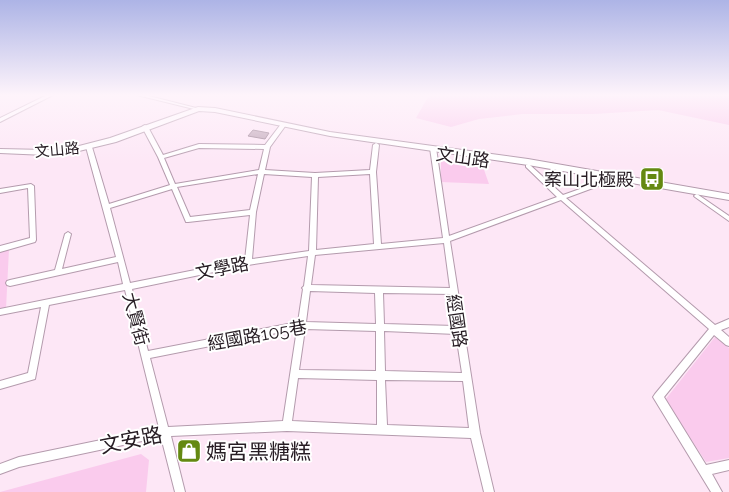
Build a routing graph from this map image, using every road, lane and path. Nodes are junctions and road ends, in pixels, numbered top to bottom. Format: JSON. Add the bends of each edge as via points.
{"nodes":[{"id":1,"x":172,"y":118,"type":"edge"},
{"id":2,"x":240,"y":118,"type":"edge"},
{"id":3,"x":145,"y":127,"type":"junction"},
{"id":4,"x":282,"y":127,"type":"junction"},
{"id":5,"x":376,"y":145,"type":"junction"},
{"id":6,"x":89,"y":146,"type":"junction"},
{"id":7,"x":267,"y":146,"type":"junction"},
{"id":8,"x":433,"y":150,"type":"junction"},
{"id":9,"x":0,"y":151,"type":"edge"},
{"id":10,"x":161,"y":157,"type":"junction"},
{"id":11,"x":528,"y":164,"type":"junction"},
{"id":12,"x":260,"y":172,"type":"junction"},
{"id":13,"x":373,"y":172,"type":"junction"},
{"id":14,"x":314,"y":175,"type":"junction"},
{"id":15,"x":610,"y":180,"type":"junction"},
{"id":16,"x":173,"y":186,"type":"junction"},
{"id":17,"x":667,"y":188,"type":"junction"},
{"id":18,"x":0,"y":191,"type":"edge"},
{"id":19,"x":697,"y":196,"type":"junction"},
{"id":20,"x":729,"y":197,"type":"edge"},
{"id":21,"x":562,"y":198,"type":"junction"},
{"id":22,"x":729,"y":202,"type":"edge"},
{"id":23,"x":106,"y":207,"type":"junction"},
{"id":24,"x":253,"y":212,"type":"junction"},
{"id":25,"x":729,"y":219,"type":"edge"},
{"id":26,"x":68,"y":234,"type":"dead end"},
{"id":27,"x":447,"y":240,"type":"junction"},
{"id":28,"x":378,"y":246,"type":"junction"},
{"id":29,"x":0,"y":249,"type":"edge"},
{"id":30,"x":312,"y":253,"type":"junction"},
{"id":31,"x":120,"y":259,"type":"junction"},
{"id":32,"x":248,"y":262,"type":"junction"},
{"id":33,"x":58,"y":272,"type":"junction"},
{"id":34,"x":10,"y":283,"type":"dead end"},
{"id":35,"x":127,"y":286,"type":"junction"},
{"id":36,"x":306,"y":288,"type":"junction"},
{"id":37,"x":378,"y":289,"type":"junction"},
{"id":38,"x":453,"y":291,"type":"junction"},
{"id":39,"x":46,"y":303,"type":"junction"},
{"id":40,"x":0,"y":312,"type":"edge"},
{"id":41,"x":729,"y":323,"type":"edge"},
{"id":42,"x":301,"y":325,"type":"junction"},
{"id":43,"x":379,"y":327,"type":"junction"},
{"id":44,"x":714,"y":329,"type":"junction"},
{"id":45,"x":458,"y":330,"type":"junction"},
{"id":46,"x":729,"y":342,"type":"edge"},
{"id":47,"x":146,"y":355,"type":"junction"},
{"id":48,"x":295,"y":374,"type":"junction"},
{"id":49,"x":381,"y":377,"type":"junction"},
{"id":50,"x":466,"y":378,"type":"junction"},
{"id":51,"x":0,"y":385,"type":"edge"},
{"id":52,"x":287,"y":426,"type":"junction"},
{"id":53,"x":382,"y":429,"type":"junction"},
{"id":54,"x":164,"y":432,"type":"junction"},
{"id":55,"x":475,"y":433,"type":"junction"},
{"id":56,"x":729,"y":465,"type":"edge"},
{"id":57,"x":0,"y":469,"type":"edge"},
{"id":58,"x":704,"y":470,"type":"junction"},
{"id":59,"x":180,"y":492,"type":"edge"},
{"id":60,"x":490,"y":492,"type":"edge"},
{"id":61,"x":718,"y":492,"type":"edge"}],
"edges":[{"from":1,"to":3,"type":"main road","name":"文山路"},
{"from":2,"to":4,"type":"main road","name":"文山路"},
{"from":3,"to":6,"type":"main road","name":"文山路"},
{"from":3,"to":10,"type":"street"},
{"from":4,"to":5,"type":"main road","name":"文山路"},
{"from":4,"to":7,"type":"street"},
{"from":4,"to":8,"type":"main road","name":"文山路"},
{"from":5,"to":8,"type":"main road","name":"文山路"},
{"from":5,"to":13,"type":"street"},
{"from":6,"to":9,"type":"main road","name":"文山路","via":[[62,152]]},
{"from":6,"to":23,"type":"street","name":"大賢街"},
{"from":7,"to":10,"type":"street","via":[[199,146]]},
{"from":7,"to":12,"type":"street"},
{"from":8,"to":11,"type":"main road","name":"文山路"},
{"from":8,"to":27,"type":"street","name":"經國路"},
{"from":10,"to":16,"type":"street"},
{"from":11,"to":15,"type":"main road","name":"文山路"},
{"from":11,"to":17,"type":"main road","name":"文山路"},
{"from":11,"to":21,"type":"street"},
{"from":12,"to":14,"type":"street"},
{"from":12,"to":16,"type":"street"},
{"from":12,"to":24,"type":"street"},
{"from":13,"to":14,"type":"street"},
{"from":13,"to":28,"type":"street"},
{"from":14,"to":30,"type":"street"},
{"from":15,"to":17,"type":"main road","name":"文山路"},
{"from":15,"to":21,"type":"street","name":"文學路"},
{"from":16,"to":23,"type":"street"},
{"from":16,"to":24,"type":"street","via":[[188,220]]},
{"from":17,"to":19,"type":"main road","name":"文山路"},
{"from":17,"to":20,"type":"main road","name":"文山路"},
{"from":18,"to":29,"type":"street","via":[[31,186],[33,192],[33,240]]},
{"from":19,"to":22,"type":"main road","name":"文山路"},
{"from":19,"to":25,"type":"street"},
{"from":21,"to":27,"type":"street","name":"文學路"},
{"from":21,"to":44,"type":"street"},
{"from":23,"to":31,"type":"street","name":"大賢街"},
{"from":24,"to":32,"type":"street"},
{"from":26,"to":33,"type":"street"},
{"from":27,"to":28,"type":"street","name":"文學路"},
{"from":27,"to":38,"type":"street","name":"經國路"},
{"from":28,"to":30,"type":"street","name":"文學路"},
{"from":30,"to":32,"type":"street","name":"文學路"},
{"from":30,"to":36,"type":"street"},
{"from":31,"to":33,"type":"street"},
{"from":31,"to":35,"type":"street","name":"大賢街"},
{"from":32,"to":35,"type":"street","name":"文學路"},
{"from":33,"to":34,"type":"street"},
{"from":35,"to":39,"type":"street","name":"文學路"},
{"from":35,"to":47,"type":"street","name":"大賢街"},
{"from":36,"to":37,"type":"street"},
{"from":36,"to":42,"type":"street"},
{"from":37,"to":38,"type":"street"},
{"from":37,"to":43,"type":"street"},
{"from":38,"to":45,"type":"street","name":"經國路"},
{"from":39,"to":40,"type":"street","name":"文學路"},
{"from":39,"to":51,"type":"street","via":[[32,376]]},
{"from":41,"to":44,"type":"street"},
{"from":42,"to":43,"type":"street","name":"經國路105巷"},
{"from":42,"to":47,"type":"street","name":"經國路105巷"},
{"from":42,"to":48,"type":"street"},
{"from":43,"to":45,"type":"street","name":"經國路105巷"},
{"from":43,"to":49,"type":"street"},
{"from":44,"to":46,"type":"street"},
{"from":44,"to":58,"type":"street","via":[[658,397]]},
{"from":45,"to":50,"type":"street","name":"經國路"},
{"from":47,"to":54,"type":"street","name":"大賢街"},
{"from":48,"to":49,"type":"street"},
{"from":48,"to":52,"type":"street"},
{"from":49,"to":50,"type":"street"},
{"from":49,"to":53,"type":"street"},
{"from":50,"to":55,"type":"street","name":"經國路"},
{"from":52,"to":53,"type":"street","name":"文安路"},
{"from":52,"to":54,"type":"street","name":"文安路"},
{"from":53,"to":55,"type":"street","name":"文安路"},
{"from":54,"to":57,"type":"street","name":"文安路","via":[[19,462]]},
{"from":54,"to":59,"type":"street","name":"大賢街"},
{"from":55,"to":60,"type":"street","name":"經國路"},
{"from":56,"to":58,"type":"street"},
{"from":58,"to":61,"type":"street"}]}
